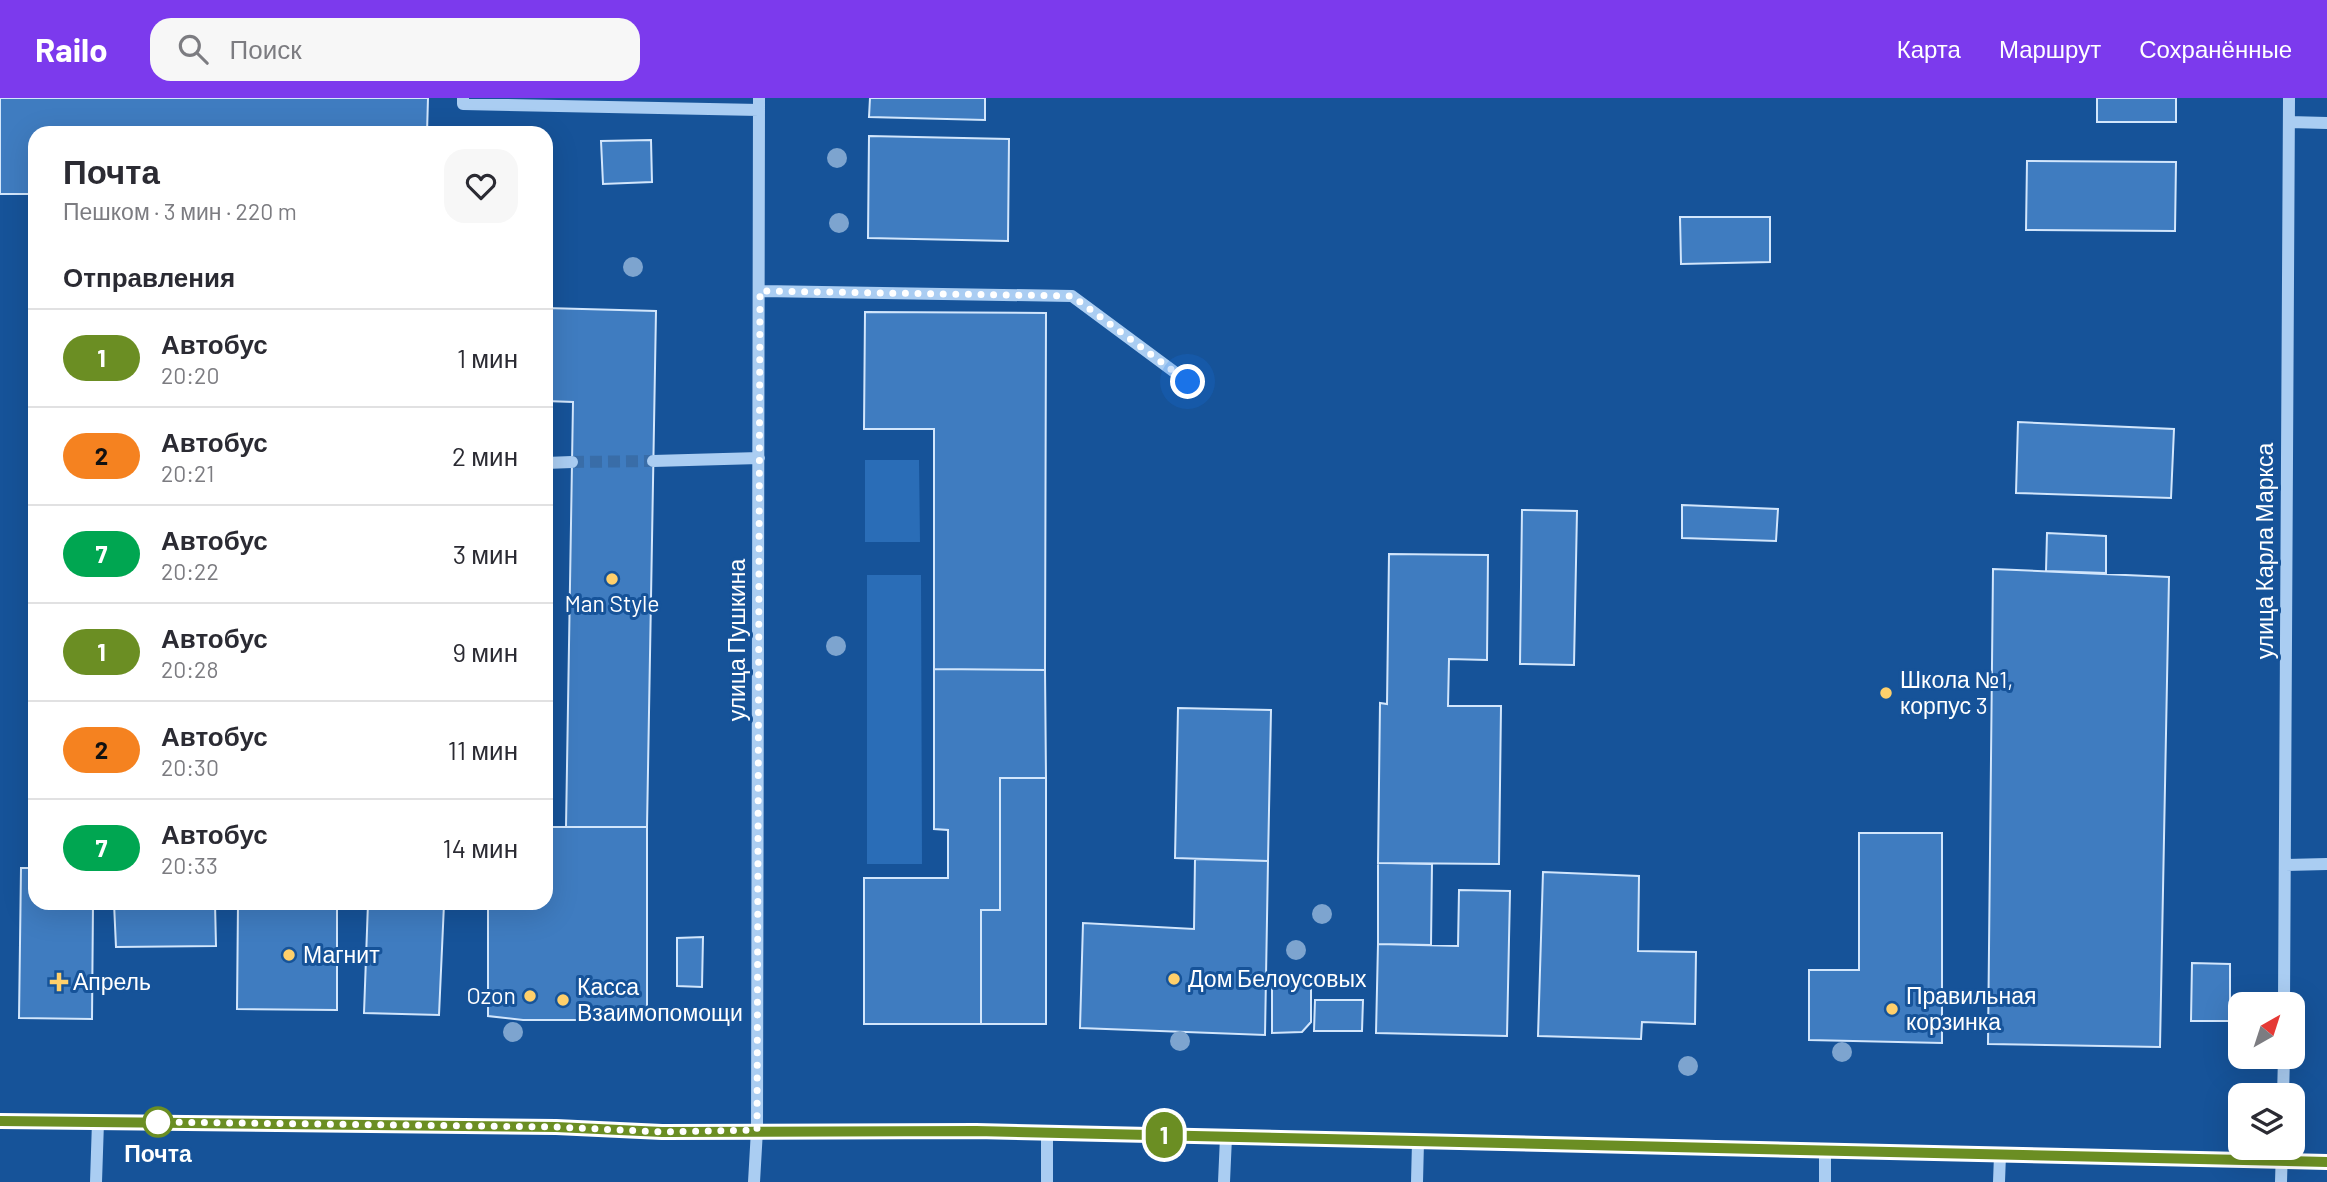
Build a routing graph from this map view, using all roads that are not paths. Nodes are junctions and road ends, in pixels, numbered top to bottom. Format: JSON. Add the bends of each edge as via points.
{"nodes":[{"id":1,"x":463,"y":98,"type":"edge"},
{"id":2,"x":2289,"y":98,"type":"edge"},
{"id":3,"x":759,"y":104,"type":"edge"},
{"id":4,"x":2289,"y":122,"type":"junction"},
{"id":5,"x":2327,"y":122,"type":"edge"},
{"id":6,"x":760,"y":291,"type":"junction"},
{"id":7,"x":1188,"y":382,"type":"dead end"},
{"id":8,"x":759,"y":458,"type":"junction"},
{"id":9,"x":653,"y":461,"type":"tunnel mouth"},
{"id":10,"x":553,"y":463,"type":"edge"},
{"id":11,"x":572,"y":463,"type":"tunnel mouth"},
{"id":12,"x":2327,"y":864,"type":"edge"},
{"id":13,"x":2285,"y":865,"type":"junction"},
{"id":14,"x":2284,"y":992,"type":"edge"},
{"id":15,"x":0,"y":1121,"type":"edge"},
{"id":16,"x":98,"y":1122,"type":"junction"},
{"id":17,"x":757,"y":1130,"type":"junction"},
{"id":18,"x":1047,"y":1133,"type":"junction"},
{"id":19,"x":1226,"y":1137,"type":"junction"},
{"id":20,"x":1418,"y":1142,"type":"junction"},
{"id":21,"x":1825,"y":1151,"type":"junction"},
{"id":22,"x":2228,"y":1154,"type":"edge"},
{"id":23,"x":2000,"y":1155,"type":"junction"},
{"id":24,"x":2305,"y":1158,"type":"edge"},
{"id":25,"x":2282,"y":1160,"type":"edge"},
{"id":26,"x":2327,"y":1162,"type":"edge"},
{"id":27,"x":96,"y":1182,"type":"edge"},
{"id":28,"x":754,"y":1182,"type":"edge"},
{"id":29,"x":1047,"y":1182,"type":"edge"},
{"id":30,"x":1224,"y":1182,"type":"edge"},
{"id":31,"x":1417,"y":1182,"type":"edge"},
{"id":32,"x":1825,"y":1182,"type":"edge"},
{"id":33,"x":1999,"y":1182,"type":"edge"},
{"id":34,"x":2281,"y":1182,"type":"edge"}],
"edges":[{"from":1,"to":3,"type":"street","via":[[463,104]]},
{"from":2,"to":4,"type":"street","name":"улица Карла Маркса"},
{"from":3,"to":6,"type":"street","name":"улица Пушкина"},
{"from":4,"to":5,"type":"street"},
{"from":4,"to":13,"type":"street","name":"улица Карла Маркса"},
{"from":6,"to":7,"type":"street","via":[[1072,296]]},
{"from":6,"to":8,"type":"street","name":"улица Пушкина"},
{"from":8,"to":9,"type":"street"},
{"from":8,"to":17,"type":"street","name":"улица Пушкина"},
{"from":10,"to":11,"type":"street"},
{"from":12,"to":13,"type":"street"},
{"from":13,"to":14,"type":"street","name":"улица Карла Маркса"},
{"from":15,"to":16,"type":"street"},
{"from":16,"to":17,"type":"street"},
{"from":16,"to":27,"type":"street"},
{"from":17,"to":18,"type":"street"},
{"from":17,"to":28,"type":"street","name":"улица Пушкина"},
{"from":18,"to":19,"type":"street"},
{"from":18,"to":29,"type":"street"},
{"from":19,"to":20,"type":"street"},
{"from":19,"to":30,"type":"street"},
{"from":20,"to":21,"type":"street"},
{"from":20,"to":31,"type":"street"},
{"from":21,"to":23,"type":"street"},
{"from":21,"to":32,"type":"street"},
{"from":22,"to":23,"type":"street"},
{"from":23,"to":33,"type":"street"},
{"from":24,"to":26,"type":"street"},
{"from":25,"to":34,"type":"street"}]}
